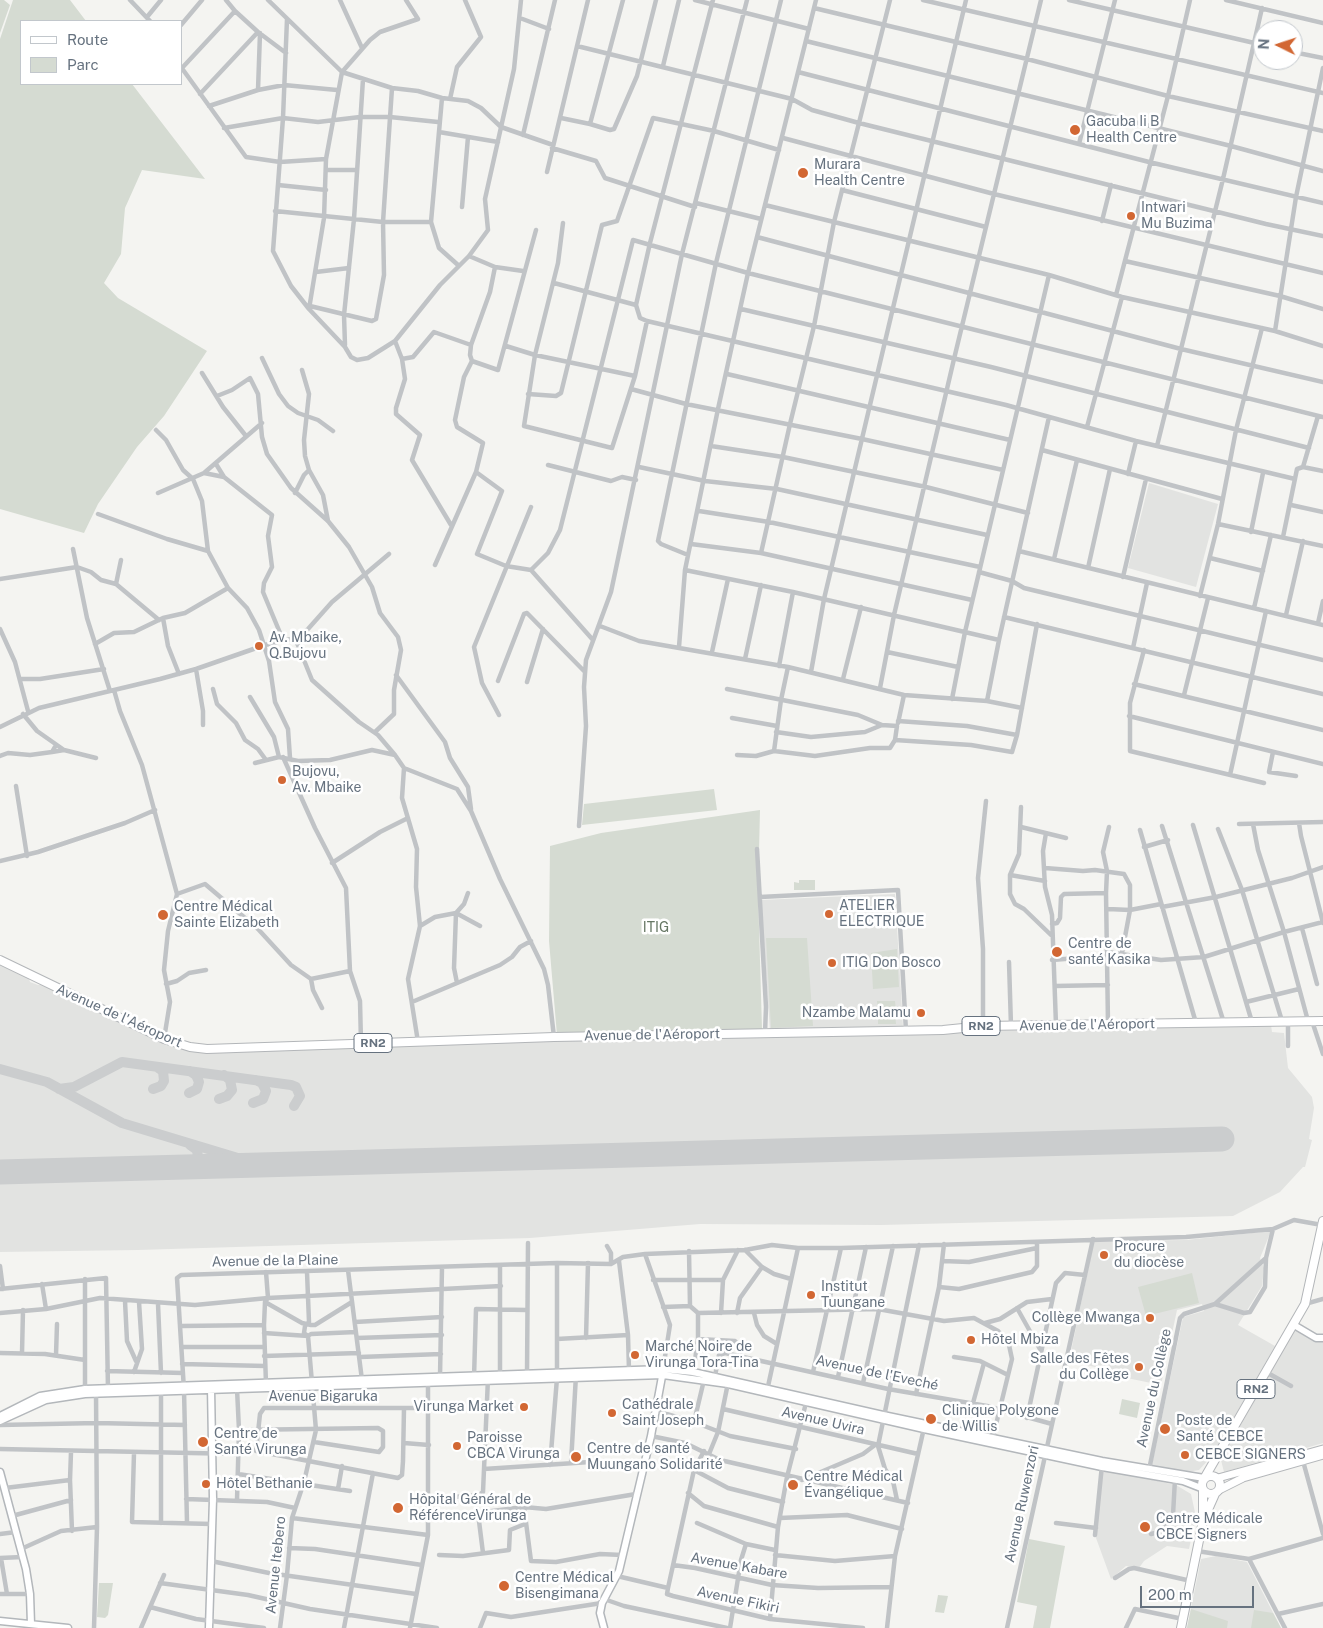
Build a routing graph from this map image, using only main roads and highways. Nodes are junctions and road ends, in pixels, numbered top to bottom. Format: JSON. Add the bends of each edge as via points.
{"nodes":[{"id":1,"x":0,"y":960,"type":"edge"},
{"id":2,"x":1323,"y":1021,"type":"edge"},
{"id":3,"x":1323,"y":1223,"type":"edge"},
{"id":4,"x":1294,"y":1325,"type":"junction"},
{"id":5,"x":1323,"y":1338,"type":"edge"},
{"id":6,"x":663,"y":1372,"type":"junction"},
{"id":7,"x":693,"y":1375,"type":"junction"},
{"id":8,"x":728,"y":1382,"type":"junction"},
{"id":9,"x":266,"y":1384,"type":"junction"},
{"id":10,"x":211,"y":1387,"type":"junction"},
{"id":11,"x":184,"y":1388,"type":"junction"},
{"id":12,"x":108,"y":1390,"type":"junction"},
{"id":13,"x":85,"y":1391,"type":"junction"},
{"id":14,"x":41,"y":1399,"type":"junction"},
{"id":15,"x":0,"y":1416,"type":"edge"},
{"id":16,"x":0,"y":1421,"type":"edge"},
{"id":17,"x":1323,"y":1449,"type":"edge"},
{"id":18,"x":1220,"y":1455,"type":"junction"},
{"id":19,"x":1323,"y":1455,"type":"edge"},
{"id":20,"x":1102,"y":1464,"type":"junction"},
{"id":21,"x":0,"y":1474,"type":"edge"},
{"id":22,"x":1204,"y":1478,"type":"junction"},
{"id":23,"x":1217,"y":1478,"type":"junction"},
{"id":24,"x":1202,"y":1489,"type":"junction"},
{"id":25,"x":1217,"y":1492,"type":"junction"},
{"id":26,"x":1203,"y":1521,"type":"junction"},
{"id":27,"x":0,"y":1621,"type":"edge"},
{"id":28,"x":31,"y":1626,"type":"edge"},
{"id":29,"x":68,"y":1628,"type":"edge"},
{"id":30,"x":209,"y":1628,"type":"edge"},
{"id":31,"x":604,"y":1628,"type":"edge"},
{"id":32,"x":1181,"y":1628,"type":"edge"}],
"edges":[{"from":1,"to":2,"type":"highway","name":"Avenue de l'Aéroport","number":"RN2","via":[[164,1039],[207,1049],[554,1037],[943,1030],[983,1026]]},
{"from":3,"to":4,"type":"highway","number":"RN2","via":[[1305,1304]]},
{"from":4,"to":5,"type":"main road","via":[[1316,1338]]},
{"from":4,"to":18,"type":"highway","number":"RN2"},
{"from":6,"to":7,"type":"main road"},
{"from":6,"to":9,"type":"main road"},
{"from":6,"to":31,"type":"main road","via":[[617,1576],[600,1613]]},
{"from":7,"to":8,"type":"main road","via":[[704,1380]]},
{"from":7,"to":8,"type":"main road","via":[[715,1376]]},
{"from":8,"to":20,"type":"main road"},
{"from":9,"to":10,"type":"main road"},
{"from":9,"to":10,"type":"main road","via":[[237,1389]]},
{"from":10,"to":11,"type":"main road"},
{"from":10,"to":30,"type":"main road","via":[[213,1499]]},
{"from":11,"to":12,"type":"main road"},
{"from":11,"to":12,"type":"main road"},
{"from":12,"to":13,"type":"main road"},
{"from":12,"to":13,"type":"main road"},
{"from":13,"to":14,"type":"main road"},
{"from":14,"to":15,"type":"main road"},
{"from":14,"to":16,"type":"main road"},
{"from":17,"to":23,"type":"main road"},
{"from":18,"to":22,"type":"highway","number":"RN2"},
{"from":18,"to":23,"type":"highway","number":"RN2"},
{"from":19,"to":25,"type":"main road","via":[[1243,1478]]},
{"from":20,"to":22,"type":"main road"},
{"from":20,"to":24,"type":"main road","via":[[1175,1479]]},
{"from":21,"to":28,"type":"main road","via":[[21,1549],[30,1594]]},
{"from":22,"to":23,"type":"highway","via":[[1210,1475]]},
{"from":22,"to":24,"type":"highway","number":"RN2"},
{"from":23,"to":25,"type":"highway","number":"RN2","via":[[1220,1484]]},
{"from":24,"to":25,"type":"highway","via":[[1209,1494]]},
{"from":24,"to":26,"type":"highway","number":"RN2"},
{"from":25,"to":26,"type":"highway","number":"RN2"},
{"from":26,"to":32,"type":"highway","number":"RN2"},
{"from":27,"to":28,"type":"main road"},
{"from":28,"to":29,"type":"main road"}]}
